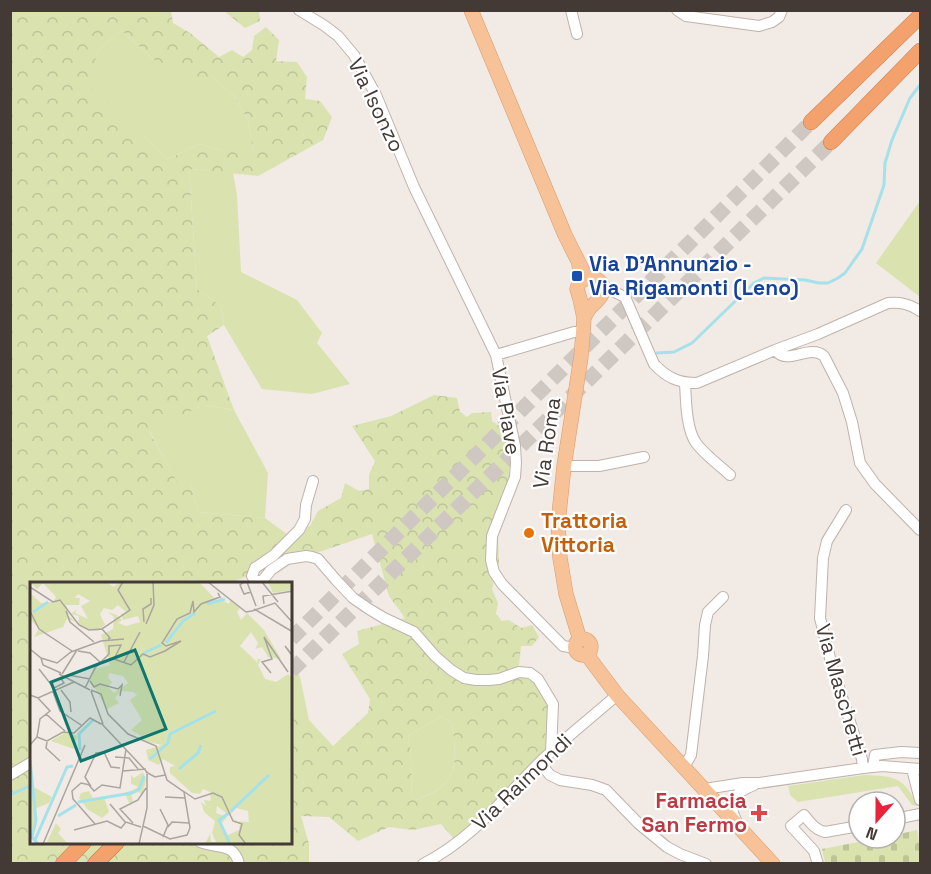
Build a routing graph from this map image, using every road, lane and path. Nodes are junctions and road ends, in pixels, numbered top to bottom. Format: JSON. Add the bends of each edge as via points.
{"nodes":[{"id":1,"x":299,"y":10,"type":"edge"},
{"id":2,"x":471,"y":10,"type":"edge"},
{"id":3,"x":571,"y":10,"type":"edge"},
{"id":4,"x":677,"y":10,"type":"edge"},
{"id":5,"x":782,"y":10,"type":"edge"},
{"id":6,"x":921,"y":16,"type":"edge"},
{"id":7,"x":577,"y":34,"type":"dead end"},
{"id":8,"x":921,"y":51,"type":"edge"},
{"id":9,"x":812,"y":122,"type":"tunnel mouth"},
{"id":10,"x":831,"y":142,"type":"tunnel mouth"},
{"id":11,"x":414,"y":187,"type":"joint"},
{"id":12,"x":590,"y":280,"type":"junction"},
{"id":13,"x":614,"y":292,"type":"junction"},
{"id":14,"x":580,"y":299,"type":"junction"},
{"id":15,"x":598,"y":299,"type":"junction"},
{"id":16,"x":921,"y":311,"type":"edge"},
{"id":17,"x":583,"y":325,"type":"junction"},
{"id":18,"x":775,"y":350,"type":"junction"},
{"id":19,"x":496,"y":355,"type":"junction"},
{"id":20,"x":685,"y":383,"type":"junction"},
{"id":21,"x":644,"y":457,"type":"dead end"},
{"id":22,"x":564,"y":466,"type":"junction"},
{"id":23,"x":730,"y":476,"type":"dead end"},
{"id":24,"x":313,"y":481,"type":"dead end"},
{"id":25,"x":846,"y":510,"type":"dead end"},
{"id":26,"x":921,"y":530,"type":"edge"},
{"id":27,"x":723,"y":597,"type":"dead end"},
{"id":28,"x":581,"y":648,"type":"junction"},
{"id":29,"x":617,"y":694,"type":"junction"},
{"id":30,"x":551,"y":752,"type":"junction"},
{"id":31,"x":921,"y":753,"type":"edge"},
{"id":32,"x":30,"y":763,"type":"edge"},
{"id":33,"x":540,"y":763,"type":"junction"},
{"id":34,"x":684,"y":767,"type":"junction"},
{"id":35,"x":868,"y":767,"type":"junction"},
{"id":36,"x":916,"y":769,"type":"edge"},
{"id":37,"x":10,"y":775,"type":"edge"},
{"id":38,"x":759,"y":783,"type":"junction"},
{"id":39,"x":705,"y":789,"type":"junction"},
{"id":40,"x":921,"y":800,"type":"edge"},
{"id":41,"x":740,"y":828,"type":"junction"},
{"id":42,"x":847,"y":828,"type":"edge"},
{"id":43,"x":83,"y":844,"type":"edge"},
{"id":44,"x":116,"y":844,"type":"edge"},
{"id":45,"x":206,"y":844,"type":"edge"},
{"id":46,"x":63,"y":864,"type":"edge"},
{"id":47,"x":95,"y":864,"type":"edge"},
{"id":48,"x":239,"y":864,"type":"edge"},
{"id":49,"x":423,"y":864,"type":"edge"},
{"id":50,"x":706,"y":864,"type":"edge"},
{"id":51,"x":773,"y":864,"type":"edge"},
{"id":52,"x":818,"y":864,"type":"edge"}],
"edges":[{"from":1,"to":11,"type":"street","name":"Via Isonzo","via":[[338,36],[354,55],[376,95]]},
{"from":2,"to":12,"type":"main road","via":[[581,277]]},
{"from":3,"to":7,"type":"street"},
{"from":4,"to":5,"type":"street","via":[[686,16],[759,26],[772,22]]},
{"from":6,"to":9,"type":"highway"},
{"from":8,"to":10,"type":"highway"},
{"from":11,"to":19,"type":"street","name":"Via Piave"},
{"from":12,"to":13,"type":"street"},
{"from":12,"to":14,"type":"main road","via":[[577,290]]},
{"from":12,"to":15,"type":"main road","via":[[603,290]]},
{"from":13,"to":15,"type":"street"},
{"from":13,"to":20,"type":"street","via":[[626,297],[654,364]]},
{"from":14,"to":15,"type":"main road","via":[[588,303]]},
{"from":14,"to":17,"type":"main road"},
{"from":15,"to":17,"type":"main road","via":[[589,308]]},
{"from":16,"to":18,"type":"street","via":[[908,304],[888,303]]},
{"from":17,"to":19,"type":"street","via":[[574,332]]},
{"from":17,"to":22,"type":"main road","name":"Via Roma"},
{"from":18,"to":20,"type":"street","via":[[697,383]]},
{"from":18,"to":26,"type":"street","via":[[784,357],[813,351],[824,356],[843,393],[860,463],[875,484]]},
{"from":19,"to":28,"type":"street","name":"Via Piave","via":[[516,463],[515,477],[492,536],[494,572],[563,646]]},
{"from":20,"to":23,"type":"street","via":[[686,410],[694,442]]},
{"from":21,"to":22,"type":"street","via":[[599,466]]},
{"from":22,"to":28,"type":"main road","name":"Via Roma","via":[[558,524],[560,558]]},
{"from":24,"to":30,"type":"street","via":[[299,530],[255,568],[255,581],[262,581],[287,560],[306,556],[318,559],[353,598],[414,632],[435,656],[464,678],[489,680],[530,673],[553,704]]},
{"from":25,"to":35,"type":"street","name":"Via Maschetti","via":[[827,541],[820,618],[832,666]]},
{"from":27,"to":34,"type":"street","via":[[708,612],[705,625],[691,755]]},
{"from":28,"to":29,"type":"main road","name":"Via Roma"},
{"from":29,"to":30,"type":"street","name":"Via Raimondi"},
{"from":29,"to":34,"type":"main road","name":"Via Roma"},
{"from":30,"to":33,"type":"street","name":"Via Raimondi"},
{"from":31,"to":35,"type":"street","via":[[876,755]]},
{"from":32,"to":37,"type":"street"},
{"from":33,"to":49,"type":"street","name":"Via Raimondi","via":[[492,813],[449,849]]},
{"from":33,"to":50,"type":"street","via":[[560,780],[606,790],[667,847]]},
{"from":34,"to":39,"type":"main road","name":"Via Roma"},
{"from":35,"to":36,"type":"street"},
{"from":35,"to":38,"type":"street"},
{"from":36,"to":40,"type":"street"},
{"from":38,"to":39,"type":"street"},
{"from":38,"to":41,"type":"street","via":[[736,794],[732,802]]},
{"from":39,"to":41,"type":"main road","name":"Via Roma"},
{"from":41,"to":51,"type":"main road","name":"Via Roma"},
{"from":42,"to":52,"type":"street","via":[[820,831],[804,814],[791,826],[814,851]]},
{"from":43,"to":46,"type":"highway"},
{"from":44,"to":47,"type":"highway"},
{"from":45,"to":48,"type":"street","via":[[230,848]]}]}
